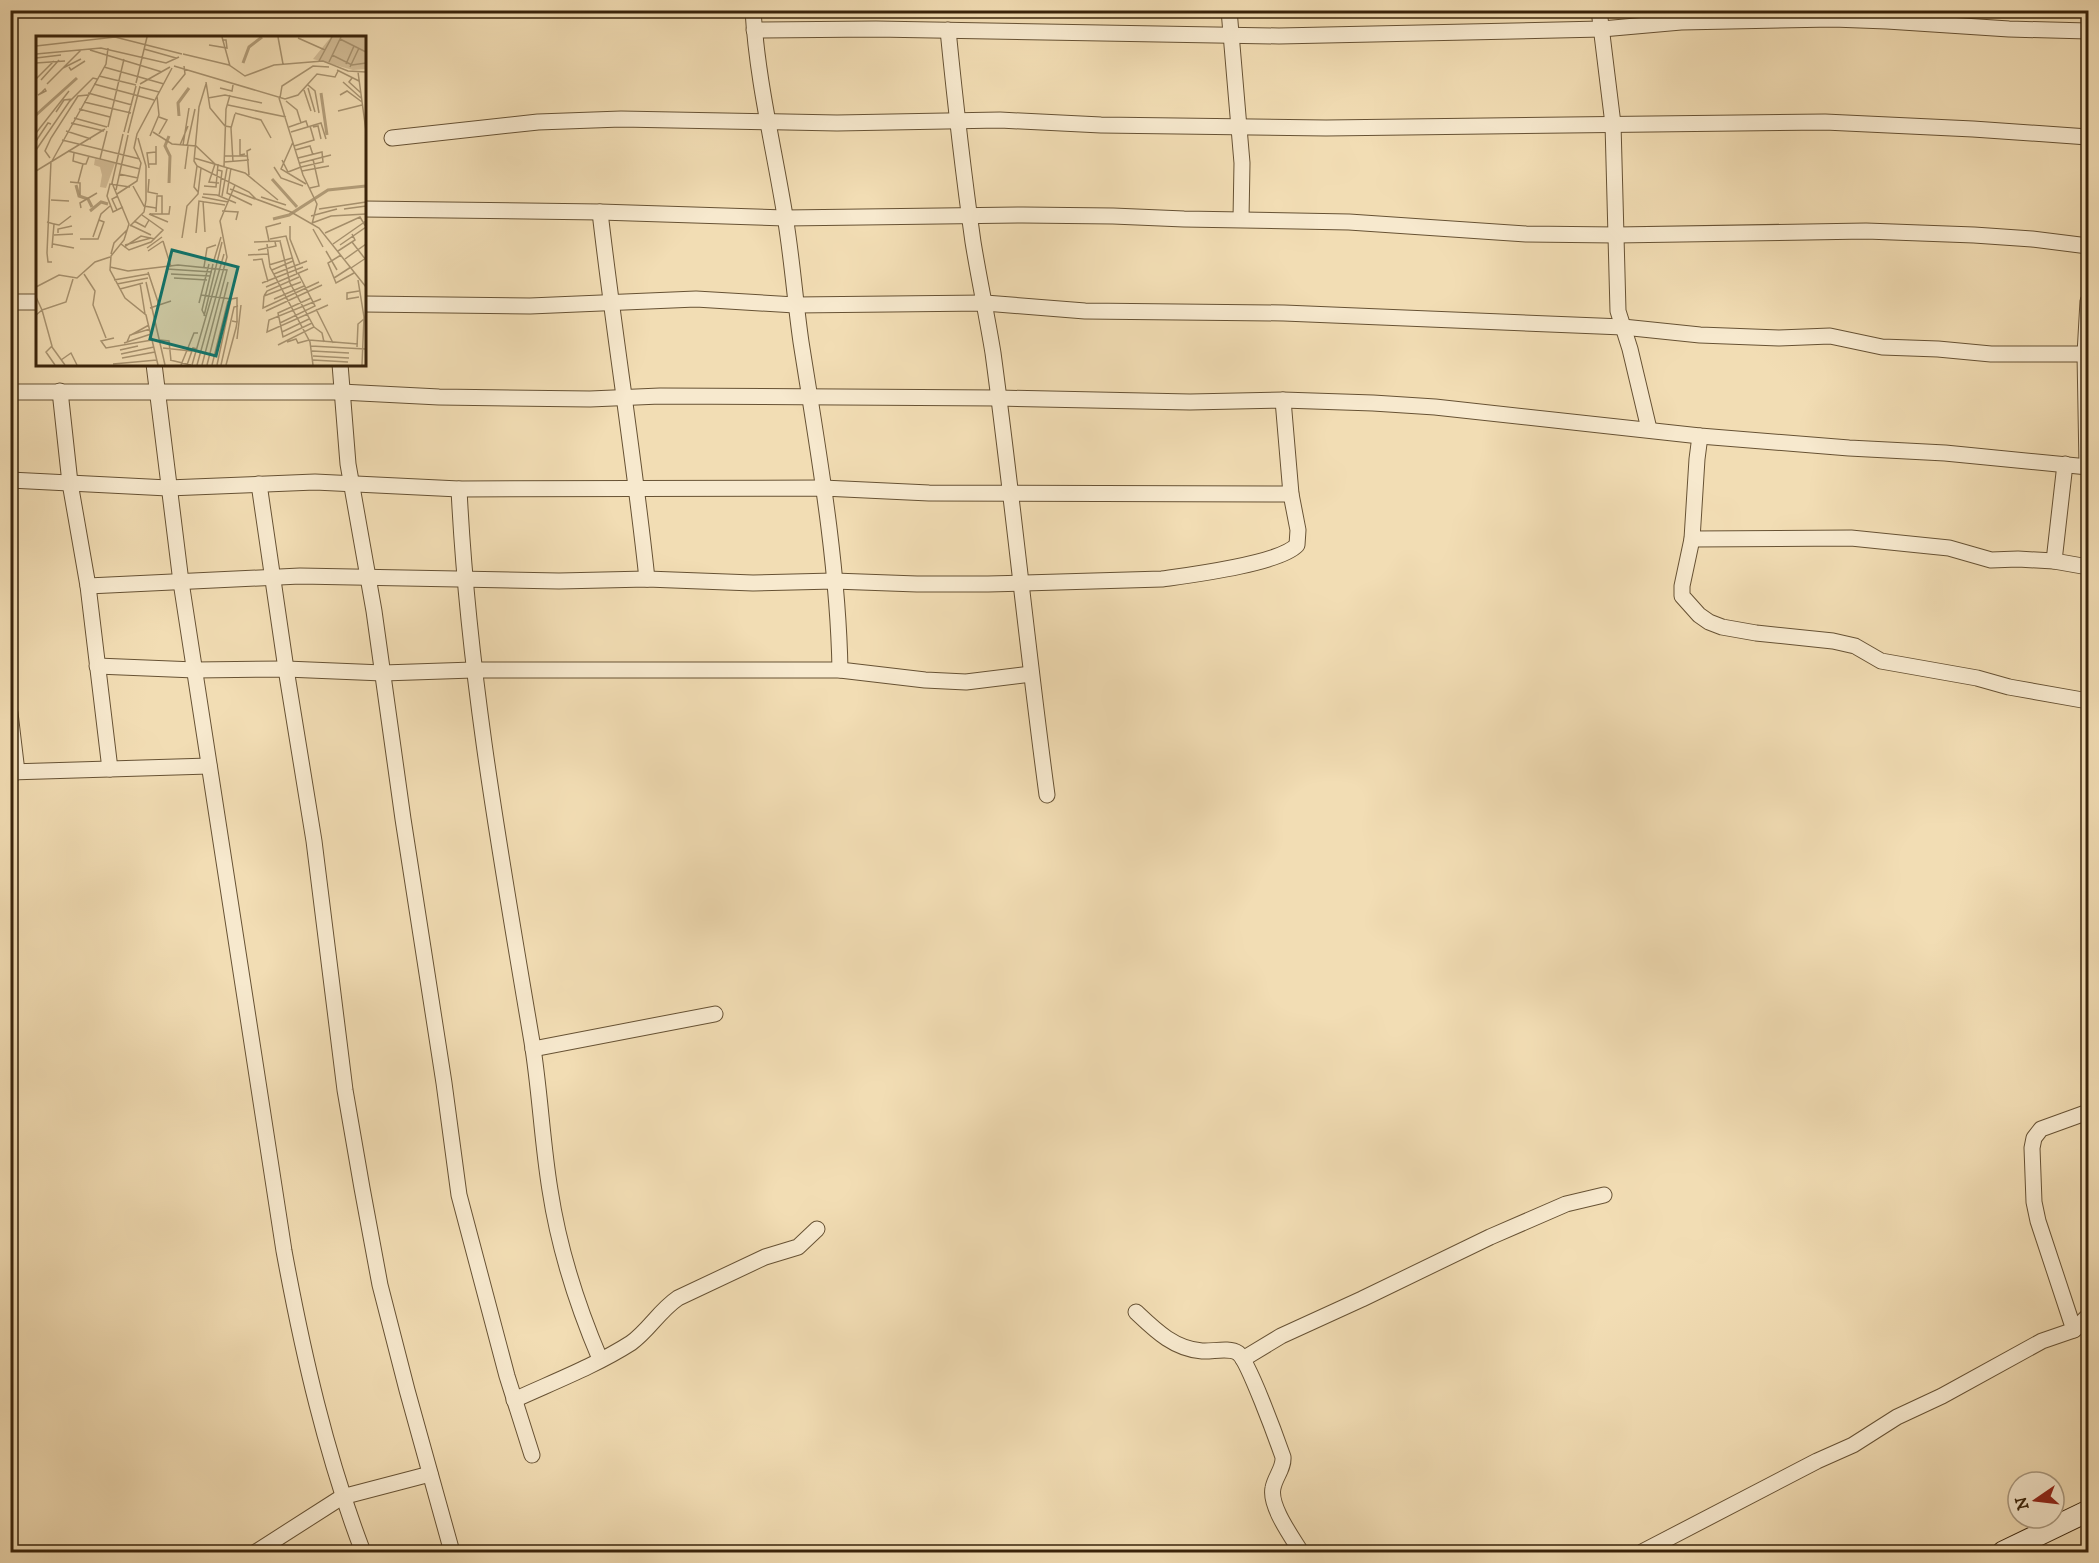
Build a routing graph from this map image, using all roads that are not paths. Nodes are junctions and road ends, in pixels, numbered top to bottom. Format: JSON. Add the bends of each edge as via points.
{"nodes":[{"id":1,"x":753,"y":10,"type":"edge"},
{"id":2,"x":1229,"y":10,"type":"edge"},
{"id":3,"x":1599,"y":10,"type":"edge"},
{"id":4,"x":1602,"y":29,"type":"junction"},
{"id":5,"x":754,"y":30,"type":"junction"},
{"id":6,"x":948,"y":30,"type":"junction"},
{"id":7,"x":2088,"y":31,"type":"edge"},
{"id":8,"x":1232,"y":35,"type":"junction"},
{"id":9,"x":957,"y":120,"type":"junction"},
{"id":10,"x":768,"y":122,"type":"junction"},
{"id":11,"x":1613,"y":124,"type":"junction"},
{"id":12,"x":1239,"y":127,"type":"junction"},
{"id":13,"x":2088,"y":137,"type":"edge"},
{"id":14,"x":392,"y":138,"type":"dead end"},
{"id":15,"x":366,"y":209,"type":"edge"},
{"id":16,"x":600,"y":212,"type":"junction"},
{"id":17,"x":970,"y":216,"type":"junction"},
{"id":18,"x":785,"y":218,"type":"junction"},
{"id":19,"x":1241,"y":219,"type":"junction"},
{"id":20,"x":1616,"y":235,"type":"junction"},
{"id":21,"x":2088,"y":246,"type":"edge"},
{"id":22,"x":2088,"y":301,"type":"edge"},
{"id":23,"x":10,"y":302,"type":"edge"},
{"id":24,"x":36,"y":302,"type":"edge"},
{"id":25,"x":610,"y":302,"type":"junction"},
{"id":26,"x":985,"y":303,"type":"junction"},
{"id":27,"x":366,"y":304,"type":"edge"},
{"id":28,"x":795,"y":305,"type":"junction"},
{"id":29,"x":1623,"y":327,"type":"junction"},
{"id":30,"x":2087,"y":354,"type":"edge"},
{"id":31,"x":154,"y":366,"type":"edge"},
{"id":32,"x":340,"y":366,"type":"edge"},
{"id":33,"x":60,"y":391,"type":"junction"},
{"id":34,"x":158,"y":391,"type":"junction"},
{"id":35,"x":10,"y":392,"type":"edge"},
{"id":36,"x":341,"y":392,"type":"junction"},
{"id":37,"x":810,"y":398,"type":"junction"},
{"id":38,"x":998,"y":398,"type":"junction"},
{"id":39,"x":624,"y":399,"type":"junction"},
{"id":40,"x":1283,"y":400,"type":"junction"},
{"id":41,"x":1649,"y":429,"type":"junction"},
{"id":42,"x":1700,"y":436,"type":"junction"},
{"id":43,"x":2065,"y":464,"type":"junction"},
{"id":44,"x":2087,"y":466,"type":"edge"},
{"id":45,"x":10,"y":480,"type":"edge"},
{"id":46,"x":70,"y":483,"type":"junction"},
{"id":47,"x":352,"y":483,"type":"junction"},
{"id":48,"x":259,"y":484,"type":"junction"},
{"id":49,"x":168,"y":488,"type":"junction"},
{"id":50,"x":823,"y":488,"type":"junction"},
{"id":51,"x":459,"y":489,"type":"junction"},
{"id":52,"x":638,"y":490,"type":"junction"},
{"id":53,"x":1011,"y":493,"type":"junction"},
{"id":54,"x":1291,"y":494,"type":"junction"},
{"id":55,"x":1692,"y":539,"type":"junction"},
{"id":56,"x":2054,"y":561,"type":"junction"},
{"id":57,"x":2088,"y":567,"type":"edge"},
{"id":58,"x":272,"y":577,"type":"junction"},
{"id":59,"x":369,"y":579,"type":"junction"},
{"id":60,"x":466,"y":579,"type":"junction"},
{"id":61,"x":647,"y":579,"type":"junction"},
{"id":62,"x":834,"y":580,"type":"junction"},
{"id":63,"x":181,"y":582,"type":"junction"},
{"id":64,"x":1022,"y":582,"type":"junction"},
{"id":65,"x":88,"y":586,"type":"junction"},
{"id":66,"x":98,"y":666,"type":"junction"},
{"id":67,"x":286,"y":669,"type":"junction"},
{"id":68,"x":195,"y":670,"type":"junction"},
{"id":69,"x":474,"y":670,"type":"junction"},
{"id":70,"x":840,"y":670,"type":"junction"},
{"id":71,"x":383,"y":673,"type":"junction"},
{"id":72,"x":1031,"y":674,"type":"junction"},
{"id":73,"x":2088,"y":700,"type":"edge"},
{"id":74,"x":10,"y":713,"type":"edge"},
{"id":75,"x":209,"y":766,"type":"junction"},
{"id":76,"x":110,"y":769,"type":"junction"},
{"id":77,"x":14,"y":772,"type":"edge"},
{"id":78,"x":1047,"y":795,"type":"dead end"},
{"id":79,"x":715,"y":1014,"type":"dead end"},
{"id":80,"x":533,"y":1049,"type":"junction"},
{"id":81,"x":2088,"y":1112,"type":"edge"},
{"id":82,"x":1604,"y":1195,"type":"dead end"},
{"id":83,"x":817,"y":1229,"type":"dead end"},
{"id":84,"x":1136,"y":1312,"type":"dead end"},
{"id":85,"x":2088,"y":1316,"type":"edge"},
{"id":86,"x":2074,"y":1330,"type":"junction"},
{"id":87,"x":600,"y":1359,"type":"junction"},
{"id":88,"x":1243,"y":1359,"type":"junction"},
{"id":89,"x":514,"y":1400,"type":"junction"},
{"id":90,"x":532,"y":1455,"type":"dead end"},
{"id":91,"x":430,"y":1474,"type":"junction"},
{"id":92,"x":342,"y":1497,"type":"junction"},
{"id":93,"x":2088,"y":1511,"type":"edge"},
{"id":94,"x":256,"y":1552,"type":"edge"},
{"id":95,"x":363,"y":1552,"type":"edge"},
{"id":96,"x":452,"y":1552,"type":"edge"},
{"id":97,"x":1301,"y":1552,"type":"edge"},
{"id":98,"x":1642,"y":1552,"type":"edge"},
{"id":99,"x":2003,"y":1552,"type":"edge"}],
"edges":[{"from":1,"to":5,"type":"street"},
{"from":2,"to":8,"type":"street"},
{"from":3,"to":4,"type":"street"},
{"from":4,"to":7,"type":"street","via":[[1681,22],[1833,19]]},
{"from":4,"to":8,"type":"street"},
{"from":4,"to":11,"type":"street"},
{"from":5,"to":6,"type":"street"},
{"from":5,"to":10,"type":"street"},
{"from":6,"to":8,"type":"street"},
{"from":6,"to":9,"type":"street"},
{"from":8,"to":12,"type":"street"},
{"from":9,"to":10,"type":"street"},
{"from":9,"to":12,"type":"street"},
{"from":9,"to":17,"type":"street"},
{"from":10,"to":14,"type":"street","via":[[538,122]]},
{"from":10,"to":18,"type":"street"},
{"from":11,"to":12,"type":"street"},
{"from":11,"to":13,"type":"street","via":[[1825,122]]},
{"from":11,"to":20,"type":"street"},
{"from":12,"to":19,"type":"street"},
{"from":15,"to":16,"type":"street"},
{"from":16,"to":18,"type":"street"},
{"from":16,"to":25,"type":"street"},
{"from":17,"to":18,"type":"street"},
{"from":17,"to":19,"type":"street"},
{"from":17,"to":26,"type":"street"},
{"from":18,"to":28,"type":"street"},
{"from":19,"to":20,"type":"street"},
{"from":20,"to":21,"type":"street","via":[[1866,231],[1974,235]]},
{"from":20,"to":29,"type":"street","via":[[1618,311]]},
{"from":22,"to":30,"type":"street"},
{"from":23,"to":24,"type":"street"},
{"from":25,"to":27,"type":"street","via":[[530,306]]},
{"from":25,"to":28,"type":"street","via":[[696,299]]},
{"from":25,"to":39,"type":"street"},
{"from":26,"to":28,"type":"street"},
{"from":26,"to":29,"type":"street","via":[[1085,311],[1284,313]]},
{"from":26,"to":38,"type":"street"},
{"from":28,"to":37,"type":"street"},
{"from":29,"to":30,"type":"street","via":[[1700,335],[1830,336],[1882,347],[1991,354]]},
{"from":29,"to":41,"type":"street"},
{"from":30,"to":44,"type":"street"},
{"from":31,"to":34,"type":"street"},
{"from":32,"to":36,"type":"street"},
{"from":33,"to":34,"type":"street"},
{"from":33,"to":35,"type":"street"},
{"from":33,"to":46,"type":"street"},
{"from":34,"to":36,"type":"street"},
{"from":34,"to":49,"type":"street"},
{"from":36,"to":39,"type":"street"},
{"from":36,"to":47,"type":"street"},
{"from":37,"to":38,"type":"street"},
{"from":37,"to":39,"type":"street"},
{"from":37,"to":50,"type":"street"},
{"from":38,"to":40,"type":"street"},
{"from":38,"to":53,"type":"street"},
{"from":39,"to":52,"type":"street"},
{"from":40,"to":41,"type":"street","via":[[1435,407]]},
{"from":40,"to":54,"type":"street"},
{"from":41,"to":42,"type":"street"},
{"from":42,"to":43,"type":"street"},
{"from":42,"to":55,"type":"street"},
{"from":43,"to":44,"type":"street"},
{"from":43,"to":56,"type":"street"},
{"from":45,"to":46,"type":"street"},
{"from":46,"to":49,"type":"street"},
{"from":46,"to":65,"type":"street"},
{"from":47,"to":48,"type":"street"},
{"from":47,"to":51,"type":"street"},
{"from":47,"to":59,"type":"street"},
{"from":48,"to":49,"type":"street"},
{"from":48,"to":58,"type":"street"},
{"from":49,"to":63,"type":"street"},
{"from":50,"to":52,"type":"street"},
{"from":50,"to":53,"type":"street"},
{"from":50,"to":62,"type":"street"},
{"from":51,"to":52,"type":"street"},
{"from":51,"to":60,"type":"street"},
{"from":52,"to":61,"type":"street"},
{"from":53,"to":54,"type":"street"},
{"from":53,"to":64,"type":"street"},
{"from":54,"to":64,"type":"street","via":[[1298,538],[1288,552],[1239,567],[1162,579]]},
{"from":55,"to":56,"type":"street","via":[[1851,538],[1949,548],[1991,560]]},
{"from":55,"to":73,"type":"street","via":[[1682,596],[1699,615],[1722,627],[1833,641],[1855,646],[1881,661]]},
{"from":56,"to":57,"type":"street"},
{"from":58,"to":59,"type":"street"},
{"from":58,"to":63,"type":"street"},
{"from":58,"to":67,"type":"street"},
{"from":59,"to":60,"type":"street"},
{"from":59,"to":71,"type":"street"},
{"from":60,"to":61,"type":"street"},
{"from":60,"to":69,"type":"street"},
{"from":61,"to":62,"type":"street","via":[[753,583]]},
{"from":62,"to":64,"type":"street","via":[[916,584]]},
{"from":62,"to":70,"type":"street"},
{"from":63,"to":65,"type":"street"},
{"from":63,"to":68,"type":"street"},
{"from":64,"to":72,"type":"street"},
{"from":65,"to":66,"type":"street"},
{"from":66,"to":68,"type":"street"},
{"from":66,"to":76,"type":"street"},
{"from":67,"to":68,"type":"street"},
{"from":67,"to":71,"type":"street"},
{"from":67,"to":91,"type":"street","via":[[314,841],[358,1166],[380,1285]]},
{"from":68,"to":75,"type":"street"},
{"from":69,"to":70,"type":"street"},
{"from":69,"to":71,"type":"street"},
{"from":69,"to":80,"type":"street"},
{"from":70,"to":72,"type":"street","via":[[946,681],[985,681]]},
{"from":71,"to":89,"type":"street","via":[[459,1195]]},
{"from":72,"to":78,"type":"street"},
{"from":74,"to":77,"type":"street"},
{"from":75,"to":76,"type":"street"},
{"from":75,"to":92,"type":"street","via":[[284,1251],[304,1353]]},
{"from":76,"to":77,"type":"street"},
{"from":79,"to":80,"type":"street"},
{"from":80,"to":87,"type":"street","via":[[557,1227],[567,1271]]},
{"from":81,"to":86,"type":"street","via":[[2041,1130],[2032,1148],[2038,1221]]},
{"from":82,"to":88,"type":"street","via":[[1566,1204],[1490,1237],[1281,1336]]},
{"from":83,"to":87,"type":"street","via":[[798,1247],[765,1257],[678,1298],[640,1336]]},
{"from":84,"to":88,"type":"street","via":[[1185,1349],[1233,1350]]},
{"from":85,"to":86,"type":"street"},
{"from":86,"to":98,"type":"street","via":[[2042,1341]]},
{"from":87,"to":89,"type":"street"},
{"from":88,"to":97,"type":"street","via":[[1283,1457],[1272,1494],[1274,1501]]},
{"from":89,"to":90,"type":"street"},
{"from":91,"to":92,"type":"street"},
{"from":91,"to":96,"type":"street"},
{"from":92,"to":94,"type":"street"},
{"from":92,"to":95,"type":"street"},
{"from":93,"to":99,"type":"main road"}]}
